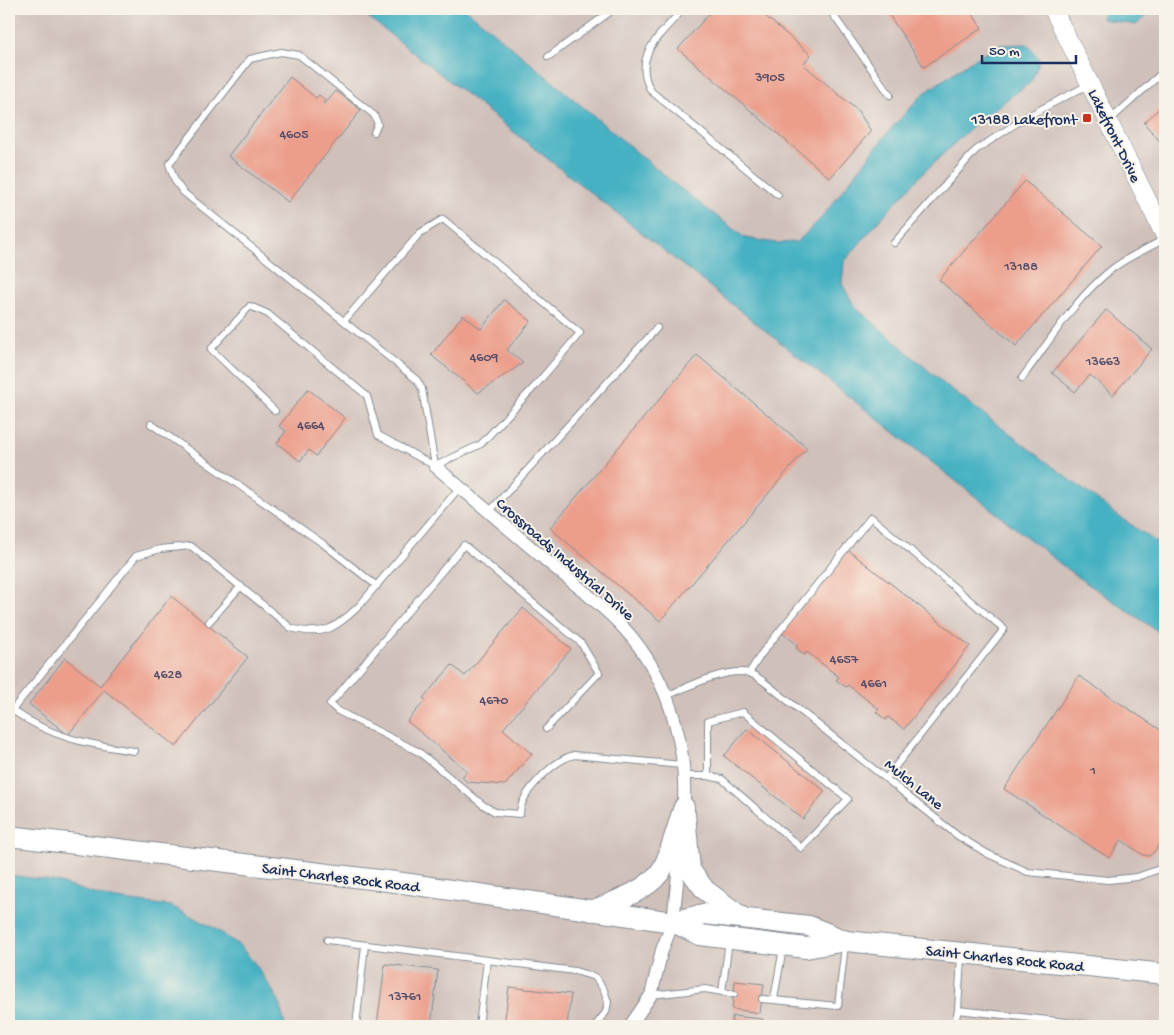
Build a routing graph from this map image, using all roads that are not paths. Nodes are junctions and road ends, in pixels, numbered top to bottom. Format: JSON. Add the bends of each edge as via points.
{"nodes":[{"id":1,"x":614,"y":9,"type":"edge"},
{"id":2,"x":683,"y":9,"type":"edge"},
{"id":3,"x":829,"y":9,"type":"edge"},
{"id":4,"x":1053,"y":9,"type":"edge"},
{"id":5,"x":548,"y":57,"type":"dead end"},
{"id":6,"x":1165,"y":70,"type":"edge"},
{"id":7,"x":1091,"y":84,"type":"junction"},
{"id":8,"x":890,"y":95,"type":"dead end"},
{"id":9,"x":1109,"y":120,"type":"junction"},
{"id":10,"x":374,"y":132,"type":"dead end"},
{"id":11,"x":778,"y":195,"type":"dead end"},
{"id":12,"x":1165,"y":238,"type":"edge"},
{"id":13,"x":894,"y":243,"type":"dead end"},
{"id":14,"x":344,"y":321,"type":"junction"},
{"id":15,"x":657,"y":328,"type":"dead end"},
{"id":16,"x":1022,"y":378,"type":"dead end"},
{"id":17,"x":276,"y":412,"type":"dead end"},
{"id":18,"x":151,"y":424,"type":"dead end"},
{"id":19,"x":435,"y":466,"type":"junction"},
{"id":20,"x":460,"y":487,"type":"junction"},
{"id":21,"x":489,"y":512,"type":"junction"},
{"id":22,"x":241,"y":586,"type":"junction"},
{"id":23,"x":377,"y":586,"type":"junction"},
{"id":24,"x":208,"y":622,"type":"dead end"},
{"id":25,"x":749,"y":673,"type":"junction"},
{"id":26,"x":666,"y":696,"type":"junction"},
{"id":27,"x":10,"y":712,"type":"edge"},
{"id":28,"x":546,"y":729,"type":"dead end"},
{"id":29,"x":134,"y":752,"type":"dead end"},
{"id":30,"x":682,"y":771,"type":"junction"},
{"id":31,"x":708,"y":776,"type":"junction"},
{"id":32,"x":887,"y":777,"type":"junction"},
{"id":33,"x":684,"y":808,"type":"junction"},
{"id":34,"x":9,"y":836,"type":"edge"},
{"id":35,"x":1165,"y":867,"type":"edge"},
{"id":36,"x":592,"y":911,"type":"junction"},
{"id":37,"x":745,"y":919,"type":"junction"},
{"id":38,"x":673,"y":922,"type":"junction"},
{"id":39,"x":729,"y":939,"type":"junction"},
{"id":40,"x":327,"y":940,"type":"dead end"},
{"id":41,"x":846,"y":941,"type":"junction"},
{"id":42,"x":365,"y":945,"type":"junction"},
{"id":43,"x":783,"y":945,"type":"junction"},
{"id":44,"x":961,"y":952,"type":"junction"},
{"id":45,"x":487,"y":960,"type":"junction"},
{"id":46,"x":1165,"y":974,"type":"edge"},
{"id":47,"x":722,"y":992,"type":"junction"},
{"id":48,"x":734,"y":994,"type":"dead end"},
{"id":49,"x":651,"y":995,"type":"junction"},
{"id":50,"x":762,"y":999,"type":"dead end"},
{"id":51,"x":774,"y":999,"type":"junction"},
{"id":52,"x":958,"y":1010,"type":"junction"},
{"id":53,"x":1064,"y":1024,"type":"edge"},
{"id":54,"x":356,"y":1026,"type":"edge"},
{"id":55,"x":479,"y":1026,"type":"edge"},
{"id":56,"x":595,"y":1026,"type":"edge"},
{"id":57,"x":630,"y":1026,"type":"edge"},
{"id":58,"x":954,"y":1026,"type":"edge"},
{"id":59,"x":1102,"y":1026,"type":"edge"}],
"edges":[{"from":1,"to":5,"type":"lane"},
{"from":2,"to":11,"type":"lane","via":[[648,51],[643,64],[644,78],[651,91]]},
{"from":3,"to":8,"type":"lane"},
{"from":4,"to":7,"type":"street","name":"Lakefront Drive"},
{"from":6,"to":9,"type":"lane"},
{"from":7,"to":9,"type":"street","name":"Lakefront Drive"},
{"from":7,"to":13,"type":"lane","via":[[1026,117],[976,150]]},
{"from":9,"to":12,"type":"street","name":"Lakefront Drive"},
{"from":10,"to":14,"type":"lane","via":[[378,124],[374,115],[299,55],[281,52],[250,59],[169,164],[183,192]]},
{"from":12,"to":16,"type":"lane","via":[[1112,269],[1086,293]]},
{"from":14,"to":19,"type":"lane","via":[[417,380],[422,389]]},
{"from":14,"to":19,"type":"lane","via":[[420,233],[443,219],[580,333],[481,444]]},
{"from":15,"to":21,"type":"lane"},
{"from":17,"to":19,"type":"lane","via":[[211,349],[250,306],[268,314],[367,396],[378,435]]},
{"from":18,"to":23,"type":"lane","via":[[322,543]]},
{"from":19,"to":20,"type":"street","name":"Crossroads Industrial Drive"},
{"from":20,"to":21,"type":"street","name":"Crossroads Industrial Drive"},
{"from":20,"to":23,"type":"lane"},
{"from":21,"to":26,"type":"street","name":"Crossroads Industrial Drive","via":[[614,618],[647,657]]},
{"from":22,"to":23,"type":"lane","via":[[291,628],[309,633],[323,632],[343,621]]},
{"from":22,"to":24,"type":"lane"},
{"from":22,"to":27,"type":"lane","via":[[190,546],[160,549],[136,556]]},
{"from":25,"to":26,"type":"lane","via":[[710,679]]},
{"from":25,"to":32,"type":"lane","name":"Mulch Lane","via":[[763,680]]},
{"from":25,"to":32,"type":"lane","via":[[871,517],[1004,629]]},
{"from":26,"to":30,"type":"street","name":"Crossroads Industrial Drive","via":[[675,721]]},
{"from":27,"to":29,"type":"lane","via":[[68,739]]},
{"from":28,"to":30,"type":"lane","via":[[599,673],[581,643],[464,545],[330,704],[419,752],[495,812],[520,814],[520,805],[528,792],[555,763],[574,755]]},
{"from":30,"to":31,"type":"lane"},
{"from":30,"to":33,"type":"street","name":"Crossroads Industrial Drive"},
{"from":31,"to":31,"type":"lane","via":[[722,779],[801,848],[848,799],[743,712],[708,722]]},
{"from":32,"to":35,"type":"lane","name":"Mulch Lane","via":[[958,836],[1028,872],[1108,880],[1137,877]]},
{"from":33,"to":36,"type":"main road","via":[[663,868],[656,876],[638,890]]},
{"from":33,"to":37,"type":"main road","via":[[690,870],[705,890]]},
{"from":33,"to":38,"type":"street","name":"Crossroads Industrial Drive"},
{"from":34,"to":36,"type":"main road","name":"Saint Charles Rock Road","via":[[396,882]]},
{"from":36,"to":38,"type":"main road","name":"Saint Charles Rock Road"},
{"from":37,"to":38,"type":"main road","name":"Saint Charles Rock Road","via":[[704,914]]},
{"from":37,"to":41,"type":"main road","name":"Saint Charles Rock Road","via":[[809,926]]},
{"from":38,"to":39,"type":"main road","name":"Saint Charles Rock Road","via":[[700,935]]},
{"from":38,"to":49,"type":"street","name":"Crossroads Industrial Drive"},
{"from":39,"to":43,"type":"main road","name":"Saint Charles Rock Road"},
{"from":39,"to":47,"type":"lane"},
{"from":40,"to":42,"type":"lane"},
{"from":41,"to":43,"type":"main road","name":"Saint Charles Rock Road","via":[[806,948]]},
{"from":41,"to":44,"type":"main road","name":"Saint Charles Rock Road"},
{"from":41,"to":51,"type":"lane","via":[[838,1006]]},
{"from":42,"to":45,"type":"lane"},
{"from":42,"to":54,"type":"lane"},
{"from":43,"to":51,"type":"lane"},
{"from":44,"to":46,"type":"main road","name":"Saint Charles Rock Road"},
{"from":44,"to":52,"type":"lane"},
{"from":45,"to":55,"type":"lane"},
{"from":45,"to":56,"type":"lane","via":[[575,971],[595,977],[608,1002],[606,1012]]},
{"from":47,"to":48,"type":"lane"},
{"from":47,"to":49,"type":"lane","via":[[705,989]]},
{"from":49,"to":57,"type":"street"},
{"from":50,"to":51,"type":"lane"},
{"from":52,"to":53,"type":"lane"},
{"from":52,"to":58,"type":"lane"},
{"from":53,"to":59,"type":"lane"}]}
